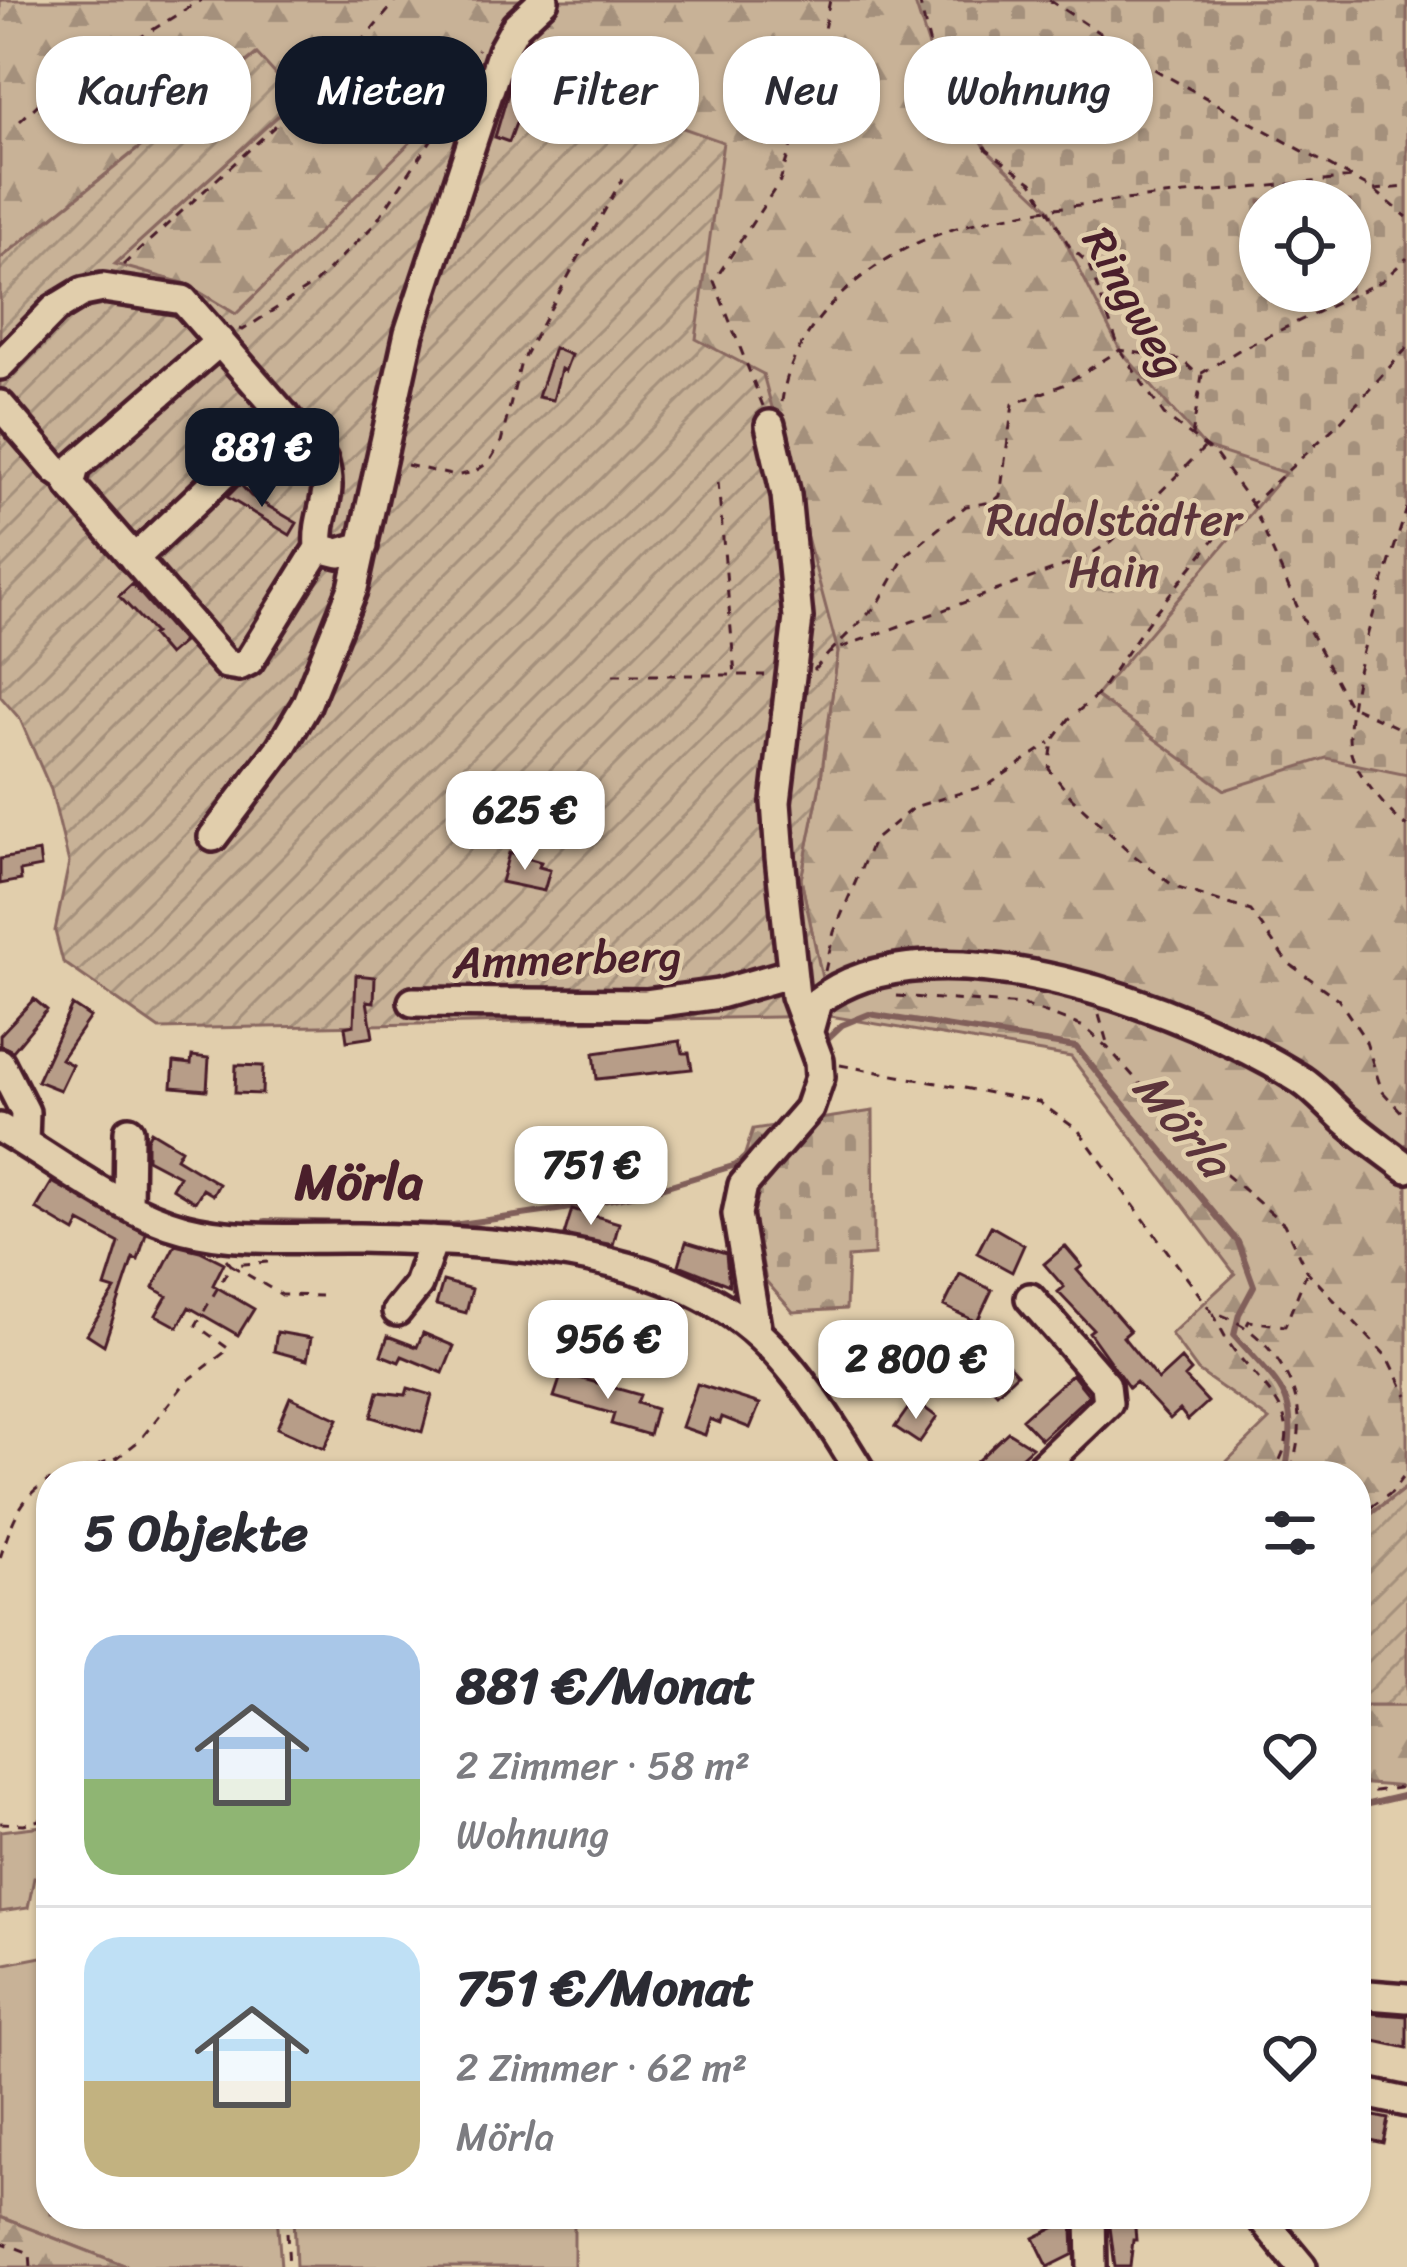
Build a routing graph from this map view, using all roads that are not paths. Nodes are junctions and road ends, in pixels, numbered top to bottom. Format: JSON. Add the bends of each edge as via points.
{"nodes":[{"id":1,"x":544,"y":0,"type":"edge"},
{"id":2,"x":225,"y":333,"type":"junction"},
{"id":3,"x":0,"y":365,"type":"edge"},
{"id":4,"x":0,"y":405,"type":"edge"},
{"id":5,"x":285,"y":416,"type":"junction"},
{"id":6,"x":776,"y":416,"type":"road end"},
{"id":7,"x":69,"y":478,"type":"junction"},
{"id":8,"x":363,"y":546,"type":"junction"},
{"id":9,"x":319,"y":548,"type":"junction"},
{"id":10,"x":134,"y":559,"type":"junction"},
{"id":11,"x":213,"y":837,"type":"dead end"},
{"id":12,"x":792,"y":973,"type":"junction"},
{"id":13,"x":413,"y":1002,"type":"dead end"},
{"id":14,"x":809,"y":1031,"type":"junction"},
{"id":15,"x":2,"y":1071,"type":"edge"},
{"id":16,"x":129,"y":1131,"type":"dead end"},
{"id":17,"x":12,"y":1135,"type":"edge"},
{"id":18,"x":1407,"y":1168,"type":"edge"},
{"id":19,"x":128,"y":1204,"type":"junction"},
{"id":20,"x":433,"y":1240,"type":"junction"},
{"id":21,"x":1030,"y":1298,"type":"dead end"},
{"id":22,"x":397,"y":1311,"type":"dead end"},
{"id":23,"x":757,"y":1333,"type":"junction"},
{"id":24,"x":853,"y":1461,"type":"edge"},
{"id":25,"x":1048,"y":1461,"type":"edge"},
{"id":26,"x":1371,"y":1995,"type":"edge"},
{"id":27,"x":1407,"y":1999,"type":"edge"},
{"id":28,"x":1371,"y":2094,"type":"edge"},
{"id":29,"x":1407,"y":2102,"type":"edge"},
{"id":30,"x":1091,"y":2229,"type":"edge"},
{"id":31,"x":1270,"y":2229,"type":"edge"},
{"id":32,"x":1092,"y":2267,"type":"edge"},
{"id":33,"x":1302,"y":2267,"type":"edge"}],
"edges":[{"from":1,"to":8,"type":"street","via":[[516,26],[494,69],[409,333]]},
{"from":2,"to":3,"type":"street","via":[[183,300],[103,288],[55,309]]},
{"from":2,"to":5,"type":"street"},
{"from":2,"to":7,"type":"street"},
{"from":4,"to":7,"type":"street"},
{"from":5,"to":9,"type":"street","via":[[328,477]]},
{"from":5,"to":10,"type":"street"},
{"from":6,"to":12,"type":"street","via":[[803,672],[776,802]]},
{"from":7,"to":10,"type":"street"},
{"from":8,"to":9,"type":"street"},
{"from":8,"to":11,"type":"street","via":[[306,705]]},
{"from":9,"to":10,"type":"street","via":[[249,661],[238,666],[226,664]]},
{"from":12,"to":13,"type":"street","name":"Ammerberg","via":[[646,1004]]},
{"from":12,"to":14,"type":"street"},
{"from":14,"to":18,"type":"street","via":[[817,1002],[849,982],[915,967],[968,966],[1066,982],[1242,1047],[1305,1083]]},
{"from":14,"to":23,"type":"street","via":[[820,1077],[809,1109],[743,1184],[737,1214]]},
{"from":15,"to":17,"type":"street","via":[[25,1112]]},
{"from":16,"to":19,"type":"street"},
{"from":17,"to":19,"type":"street"},
{"from":19,"to":20,"type":"street","via":[[211,1234]]},
{"from":20,"to":22,"type":"street","via":[[418,1285]]},
{"from":20,"to":23,"type":"street","via":[[591,1258],[687,1291]]},
{"from":21,"to":25,"type":"street","via":[[1106,1385],[1108,1403]]},
{"from":23,"to":24,"type":"street"},
{"from":26,"to":27,"type":"street"},
{"from":28,"to":29,"type":"street"},
{"from":30,"to":32,"type":"street"},
{"from":31,"to":33,"type":"street"}]}
